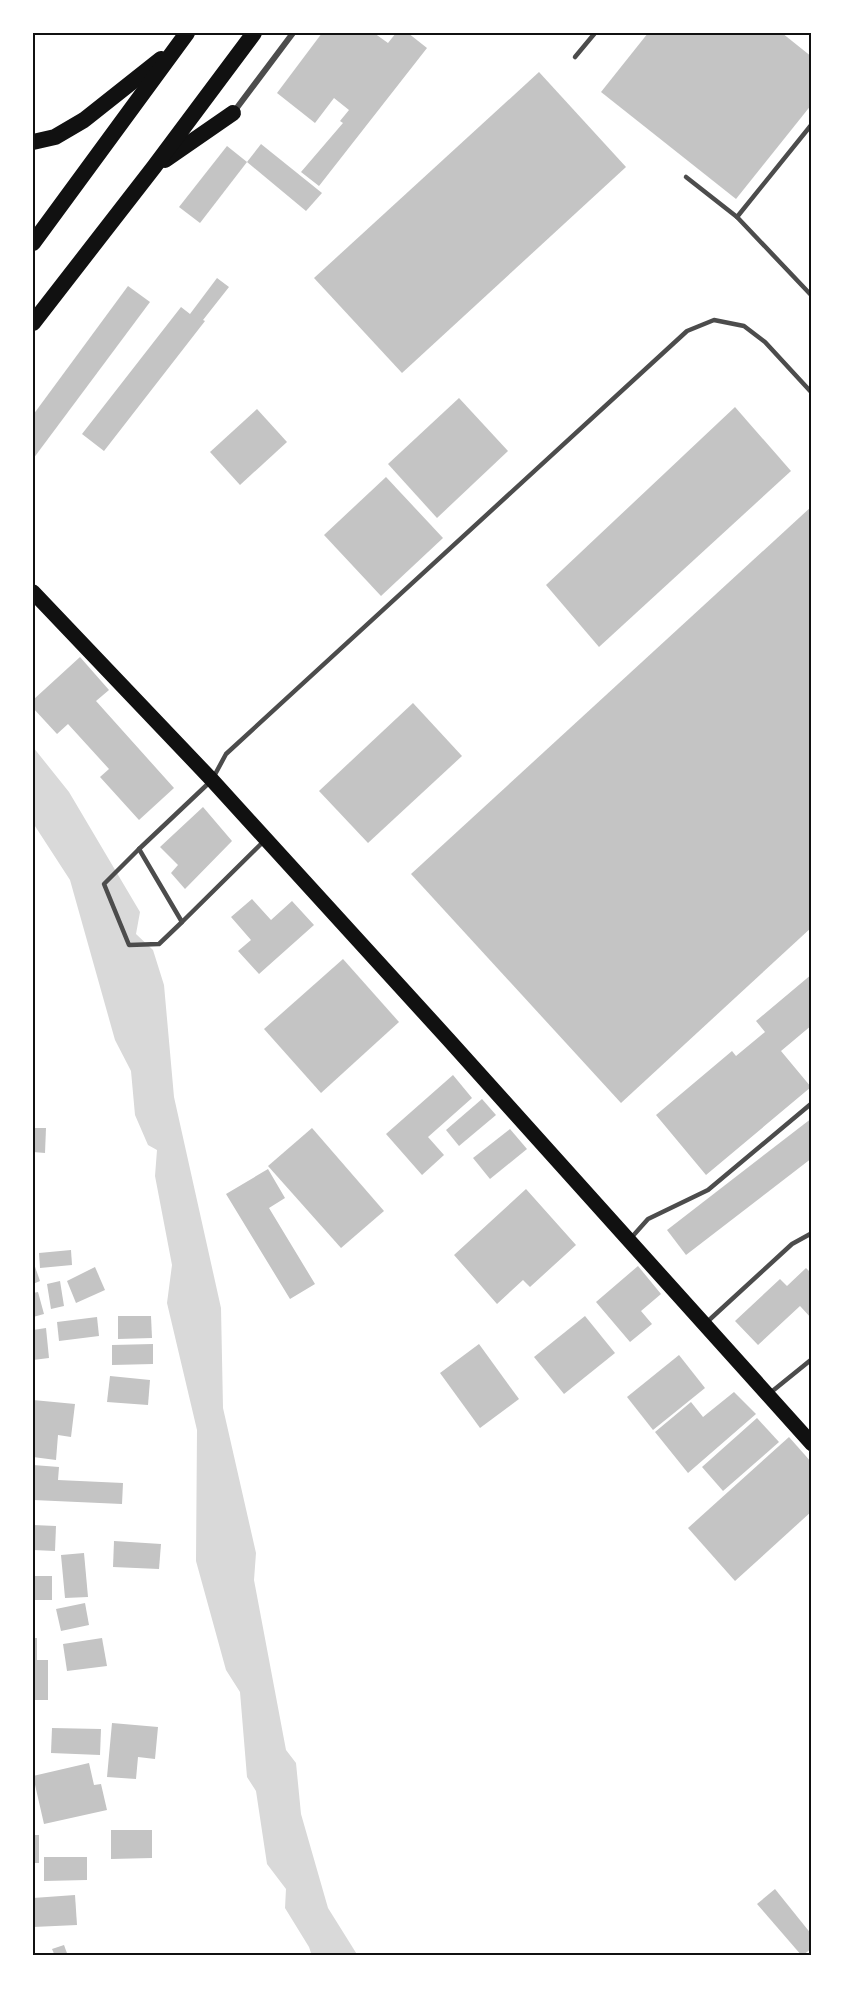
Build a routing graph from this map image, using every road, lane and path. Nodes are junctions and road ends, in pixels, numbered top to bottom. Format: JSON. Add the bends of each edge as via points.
{"nodes":[{"id":1,"x":254,"y":33,"type":"edge"},
{"id":2,"x":293,"y":33,"type":"edge"},
{"id":3,"x":595,"y":33,"type":"edge"},
{"id":4,"x":183,"y":39,"type":"edge"},
{"id":5,"x":576,"y":57,"type":"dead end"},
{"id":6,"x":233,"y":113,"type":"joint"},
{"id":7,"x":812,"y":124,"type":"edge"},
{"id":8,"x":33,"y":142,"type":"edge"},
{"id":9,"x":154,"y":167,"type":"junction"},
{"id":10,"x":686,"y":177,"type":"dead end"},
{"id":11,"x":737,"y":217,"type":"junction"},
{"id":12,"x":33,"y":243,"type":"edge"},
{"id":13,"x":812,"y":296,"type":"edge"},
{"id":14,"x":33,"y":323,"type":"edge"},
{"id":15,"x":812,"y":393,"type":"edge"},
{"id":16,"x":33,"y":592,"type":"edge"},
{"id":17,"x":212,"y":780,"type":"junction"},
{"id":18,"x":266,"y":840,"type":"junction"},
{"id":19,"x":139,"y":849,"type":"junction"},
{"id":20,"x":182,"y":922,"type":"junction"},
{"id":21,"x":812,"y":1103,"type":"edge"},
{"id":22,"x":812,"y":1233,"type":"edge"},
{"id":23,"x":629,"y":1240,"type":"junction"},
{"id":24,"x":705,"y":1324,"type":"junction"},
{"id":25,"x":812,"y":1359,"type":"edge"},
{"id":26,"x":768,"y":1395,"type":"junction"},
{"id":27,"x":812,"y":1444,"type":"edge"}],
"edges":[{"from":1,"to":9,"type":"highway"},
{"from":2,"to":6,"type":"street"},
{"from":3,"to":5,"type":"lane"},
{"from":4,"to":8,"type":"highway","via":[[84,120],[55,137]]},
{"from":4,"to":12,"type":"highway"},
{"from":6,"to":9,"type":"highway"},
{"from":7,"to":11,"type":"lane"},
{"from":9,"to":14,"type":"highway"},
{"from":10,"to":11,"type":"lane"},
{"from":11,"to":13,"type":"lane"},
{"from":15,"to":17,"type":"lane","via":[[765,342],[744,326],[714,320],[687,331],[226,754]]},
{"from":16,"to":17,"type":"main road"},
{"from":17,"to":18,"type":"main road"},
{"from":17,"to":19,"type":"lane"},
{"from":18,"to":20,"type":"lane"},
{"from":18,"to":23,"type":"main road"},
{"from":19,"to":20,"type":"lane"},
{"from":19,"to":20,"type":"lane","via":[[104,884],[129,945],[159,944]]},
{"from":21,"to":23,"type":"lane","via":[[708,1190],[648,1219]]},
{"from":22,"to":24,"type":"lane","via":[[792,1244]]},
{"from":23,"to":24,"type":"main road"},
{"from":24,"to":26,"type":"main road"},
{"from":25,"to":26,"type":"lane"},
{"from":26,"to":27,"type":"main road"}]}
